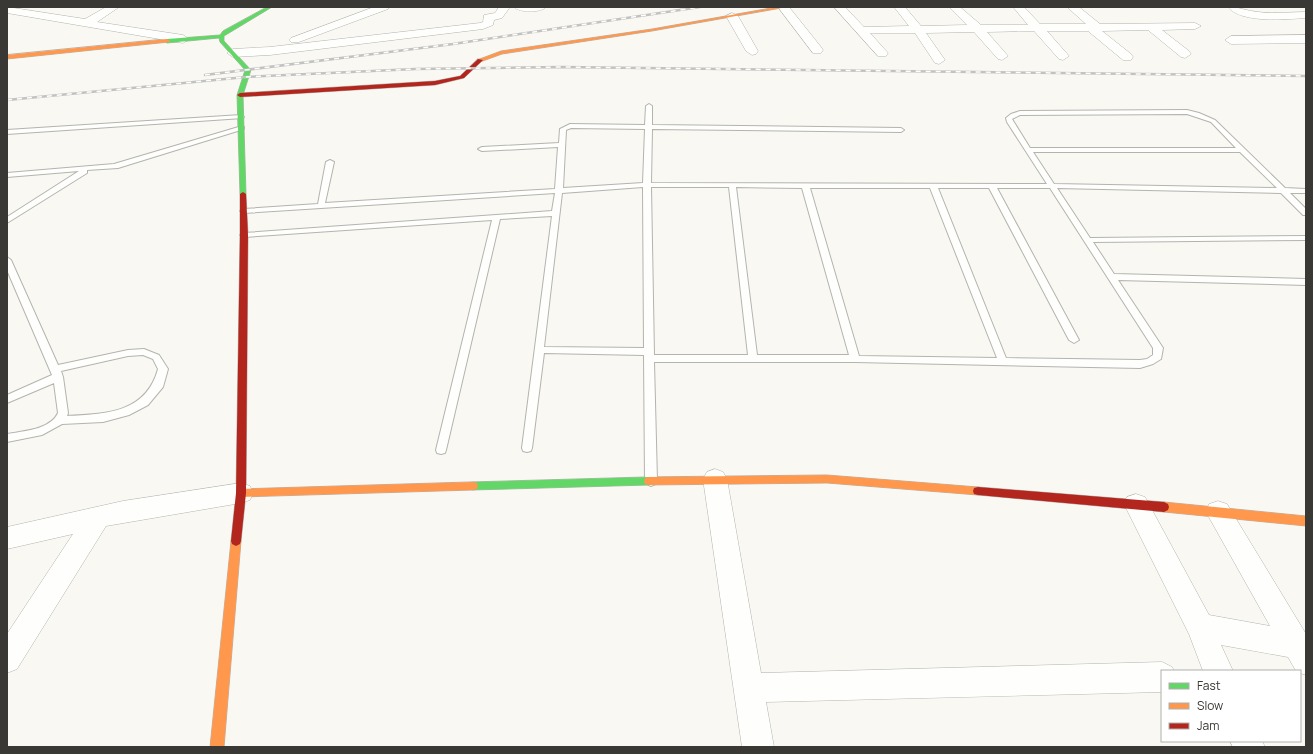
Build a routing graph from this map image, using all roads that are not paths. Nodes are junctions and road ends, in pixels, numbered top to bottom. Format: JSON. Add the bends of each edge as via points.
{"nodes":[{"id":1,"x":63,"y":7,"type":"edge"},
{"id":2,"x":114,"y":7,"type":"edge"},
{"id":3,"x":270,"y":7,"type":"edge"},
{"id":4,"x":384,"y":7,"type":"edge"},
{"id":5,"x":505,"y":7,"type":"edge"},
{"id":6,"x":519,"y":7,"type":"edge"},
{"id":7,"x":540,"y":7,"type":"edge"},
{"id":8,"x":784,"y":7,"type":"edge"},
{"id":9,"x":839,"y":7,"type":"edge"},
{"id":10,"x":899,"y":7,"type":"edge"},
{"id":11,"x":954,"y":7,"type":"edge"},
{"id":12,"x":1018,"y":7,"type":"edge"},
{"id":13,"x":1072,"y":7,"type":"edge"},
{"id":14,"x":1234,"y":7,"type":"edge"},
{"id":15,"x":1283,"y":7,"type":"edge"},
{"id":16,"x":7,"y":10,"type":"edge"},
{"id":17,"x":1301,"y":15,"type":"edge"},
{"id":18,"x":732,"y":16,"type":"junction"},
{"id":19,"x":46,"y":17,"type":"junction"},
{"id":20,"x":1306,"y":22,"type":"edge"},
{"id":21,"x":87,"y":23,"type":"junction"},
{"id":22,"x":1150,"y":26,"type":"junction"},
{"id":23,"x":1195,"y":26,"type":"dead end"},
{"id":24,"x":1036,"y":27,"type":"junction"},
{"id":25,"x":1094,"y":27,"type":"junction"},
{"id":26,"x":977,"y":28,"type":"junction"},
{"id":27,"x":918,"y":29,"type":"junction"},
{"id":28,"x":860,"y":30,"type":"junction"},
{"id":29,"x":221,"y":36,"type":"junction"},
{"id":30,"x":183,"y":39,"type":"junction"},
{"id":31,"x":1306,"y":39,"type":"edge"},
{"id":32,"x":1231,"y":40,"type":"dead end"},
{"id":33,"x":817,"y":50,"type":"dead end"},
{"id":34,"x":270,"y":51,"type":"junction"},
{"id":35,"x":752,"y":51,"type":"dead end"},
{"id":36,"x":233,"y":53,"type":"junction"},
{"id":37,"x":882,"y":54,"type":"dead end"},
{"id":38,"x":1185,"y":54,"type":"dead end"},
{"id":39,"x":1002,"y":56,"type":"dead end"},
{"id":40,"x":1063,"y":56,"type":"dead end"},
{"id":41,"x":7,"y":57,"type":"edge"},
{"id":42,"x":1128,"y":57,"type":"dead end"},
{"id":43,"x":939,"y":60,"type":"dead end"},
{"id":44,"x":240,"y":95,"type":"junction"},
{"id":45,"x":649,"y":106,"type":"dead end"},
{"id":46,"x":241,"y":117,"type":"junction"},
{"id":47,"x":648,"y":127,"type":"junction"},
{"id":48,"x":242,"y":128,"type":"junction"},
{"id":49,"x":901,"y":130,"type":"dead end"},
{"id":50,"x":7,"y":132,"type":"edge"},
{"id":51,"x":562,"y":145,"type":"junction"},
{"id":52,"x":482,"y":149,"type":"dead end"},
{"id":53,"x":1028,"y":150,"type":"junction"},
{"id":54,"x":1242,"y":150,"type":"junction"},
{"id":55,"x":330,"y":162,"type":"dead end"},
{"id":56,"x":86,"y":170,"type":"junction"},
{"id":57,"x":7,"y":175,"type":"edge"},
{"id":58,"x":646,"y":184,"type":"junction"},
{"id":59,"x":732,"y":185,"type":"junction"},
{"id":60,"x":805,"y":185,"type":"junction"},
{"id":61,"x":933,"y":186,"type":"junction"},
{"id":62,"x":992,"y":186,"type":"junction"},
{"id":63,"x":1052,"y":186,"type":"junction"},
{"id":64,"x":559,"y":190,"type":"junction"},
{"id":65,"x":1283,"y":190,"type":"junction"},
{"id":66,"x":1306,"y":191,"type":"edge"},
{"id":67,"x":321,"y":206,"type":"junction"},
{"id":68,"x":244,"y":210,"type":"junction"},
{"id":69,"x":556,"y":213,"type":"junction"},
{"id":70,"x":1306,"y":213,"type":"edge"},
{"id":71,"x":497,"y":217,"type":"junction"},
{"id":72,"x":7,"y":221,"type":"edge"},
{"id":73,"x":244,"y":235,"type":"junction"},
{"id":74,"x":1306,"y":238,"type":"edge"},
{"id":75,"x":1087,"y":240,"type":"junction"},
{"id":76,"x":7,"y":260,"type":"edge"},
{"id":77,"x":1111,"y":277,"type":"junction"},
{"id":78,"x":1306,"y":282,"type":"edge"},
{"id":79,"x":1074,"y":340,"type":"dead end"},
{"id":80,"x":539,"y":350,"type":"junction"},
{"id":81,"x":649,"y":355,"type":"junction"},
{"id":82,"x":753,"y":358,"type":"junction"},
{"id":83,"x":855,"y":359,"type":"junction"},
{"id":84,"x":1003,"y":362,"type":"junction"},
{"id":85,"x":56,"y":373,"type":"junction"},
{"id":86,"x":7,"y":400,"type":"edge"},
{"id":87,"x":60,"y":420,"type":"junction"},
{"id":88,"x":7,"y":438,"type":"edge"},
{"id":89,"x":527,"y":448,"type":"dead end"},
{"id":90,"x":441,"y":450,"type":"dead end"},
{"id":91,"x":715,"y":479,"type":"junction"},
{"id":92,"x":651,"y":481,"type":"junction"},
{"id":93,"x":241,"y":493,"type":"junction"},
{"id":94,"x":1136,"y":504,"type":"junction"},
{"id":95,"x":1218,"y":512,"type":"junction"},
{"id":96,"x":98,"y":518,"type":"junction"},
{"id":97,"x":1306,"y":521,"type":"edge"},
{"id":98,"x":7,"y":538,"type":"edge"},
{"id":99,"x":1200,"y":627,"type":"junction"},
{"id":100,"x":1301,"y":653,"type":"edge"},
{"id":101,"x":7,"y":659,"type":"edge"},
{"id":102,"x":1218,"y":670,"type":"edge"},
{"id":103,"x":1161,"y":677,"type":"edge"},
{"id":104,"x":748,"y":688,"type":"junction"},
{"id":105,"x":217,"y":747,"type":"edge"},
{"id":106,"x":758,"y":747,"type":"edge"}],
"edges":[{"from":1,"to":19,"type":"street"},
{"from":2,"to":21,"type":"street"},
{"from":3,"to":29,"type":"street"},
{"from":4,"to":34,"type":"street"},
{"from":5,"to":34,"type":"street","via":[[498,16],[488,17],[489,23],[483,26]]},
{"from":6,"to":7,"type":"street"},
{"from":8,"to":18,"type":"street"},
{"from":8,"to":33,"type":"street"},
{"from":9,"to":28,"type":"street"},
{"from":10,"to":27,"type":"street"},
{"from":11,"to":26,"type":"street"},
{"from":12,"to":24,"type":"street"},
{"from":13,"to":25,"type":"street"},
{"from":14,"to":17,"type":"street","via":[[1246,14],[1257,16]]},
{"from":15,"to":17,"type":"street"},
{"from":16,"to":19,"type":"street"},
{"from":17,"to":20,"type":"street"},
{"from":18,"to":35,"type":"street"},
{"from":18,"to":44,"type":"street","via":[[501,53],[481,59],[462,77],[435,83]]},
{"from":19,"to":21,"type":"street"},
{"from":21,"to":30,"type":"street"},
{"from":22,"to":23,"type":"street"},
{"from":22,"to":25,"type":"street"},
{"from":22,"to":38,"type":"street"},
{"from":24,"to":25,"type":"street"},
{"from":24,"to":26,"type":"street"},
{"from":24,"to":40,"type":"street"},
{"from":25,"to":42,"type":"street"},
{"from":26,"to":27,"type":"street"},
{"from":26,"to":39,"type":"street"},
{"from":27,"to":28,"type":"street"},
{"from":27,"to":43,"type":"street"},
{"from":28,"to":37,"type":"street"},
{"from":29,"to":30,"type":"street"},
{"from":29,"to":36,"type":"street"},
{"from":30,"to":41,"type":"street"},
{"from":31,"to":32,"type":"street"},
{"from":34,"to":36,"type":"street"},
{"from":36,"to":44,"type":"street","via":[[248,70]]},
{"from":44,"to":46,"type":"street"},
{"from":45,"to":47,"type":"lane"},
{"from":46,"to":48,"type":"street"},
{"from":46,"to":50,"type":"lane"},
{"from":47,"to":49,"type":"lane"},
{"from":47,"to":51,"type":"lane","via":[[570,126],[563,129]]},
{"from":47,"to":58,"type":"lane"},
{"from":48,"to":56,"type":"lane","via":[[129,163]]},
{"from":48,"to":68,"type":"street"},
{"from":51,"to":52,"type":"lane"},
{"from":51,"to":64,"type":"lane"},
{"from":53,"to":54,"type":"lane"},
{"from":53,"to":54,"type":"lane","via":[[1010,122],[1009,118],[1013,115],[1197,114],[1213,121]]},
{"from":53,"to":63,"type":"lane"},
{"from":54,"to":65,"type":"lane"},
{"from":55,"to":67,"type":"lane"},
{"from":56,"to":57,"type":"lane"},
{"from":56,"to":72,"type":"lane"},
{"from":58,"to":59,"type":"lane"},
{"from":58,"to":64,"type":"lane"},
{"from":58,"to":81,"type":"lane"},
{"from":59,"to":60,"type":"lane"},
{"from":59,"to":82,"type":"lane"},
{"from":60,"to":61,"type":"lane"},
{"from":60,"to":83,"type":"lane"},
{"from":61,"to":62,"type":"lane"},
{"from":61,"to":84,"type":"lane"},
{"from":62,"to":63,"type":"lane"},
{"from":62,"to":79,"type":"lane"},
{"from":63,"to":65,"type":"lane"},
{"from":63,"to":75,"type":"lane"},
{"from":64,"to":67,"type":"lane"},
{"from":64,"to":69,"type":"lane"},
{"from":65,"to":66,"type":"lane"},
{"from":65,"to":70,"type":"lane"},
{"from":67,"to":68,"type":"lane"},
{"from":68,"to":73,"type":"street"},
{"from":69,"to":71,"type":"lane"},
{"from":69,"to":80,"type":"lane"},
{"from":71,"to":73,"type":"lane"},
{"from":71,"to":90,"type":"lane"},
{"from":73,"to":93,"type":"street"},
{"from":74,"to":75,"type":"lane"},
{"from":75,"to":77,"type":"lane"},
{"from":76,"to":85,"type":"lane"},
{"from":77,"to":78,"type":"lane"},
{"from":77,"to":84,"type":"lane","via":[[1158,348],[1158,357],[1140,364]]},
{"from":80,"to":81,"type":"lane"},
{"from":80,"to":89,"type":"lane"},
{"from":81,"to":82,"type":"lane"},
{"from":81,"to":92,"type":"lane"},
{"from":82,"to":83,"type":"lane"},
{"from":83,"to":84,"type":"lane"},
{"from":85,"to":86,"type":"lane"},
{"from":85,"to":87,"type":"lane","via":[[63,413]]},
{"from":85,"to":87,"type":"lane","via":[[128,353],[144,352],[156,357],[163,369],[159,384],[144,402],[125,412],[103,418]]},
{"from":87,"to":88,"type":"lane","via":[[38,432]]},
{"from":91,"to":92,"type":"street"},
{"from":91,"to":94,"type":"street","via":[[827,479]]},
{"from":91,"to":104,"type":"street"},
{"from":92,"to":93,"type":"street"},
{"from":93,"to":96,"type":"street"},
{"from":93,"to":105,"type":"street"},
{"from":94,"to":95,"type":"street"},
{"from":94,"to":99,"type":"street"},
{"from":95,"to":97,"type":"street"},
{"from":95,"to":100,"type":"street"},
{"from":96,"to":98,"type":"street"},
{"from":96,"to":101,"type":"street"},
{"from":99,"to":100,"type":"street"},
{"from":99,"to":102,"type":"street"},
{"from":103,"to":104,"type":"street"},
{"from":104,"to":106,"type":"street"}]}
